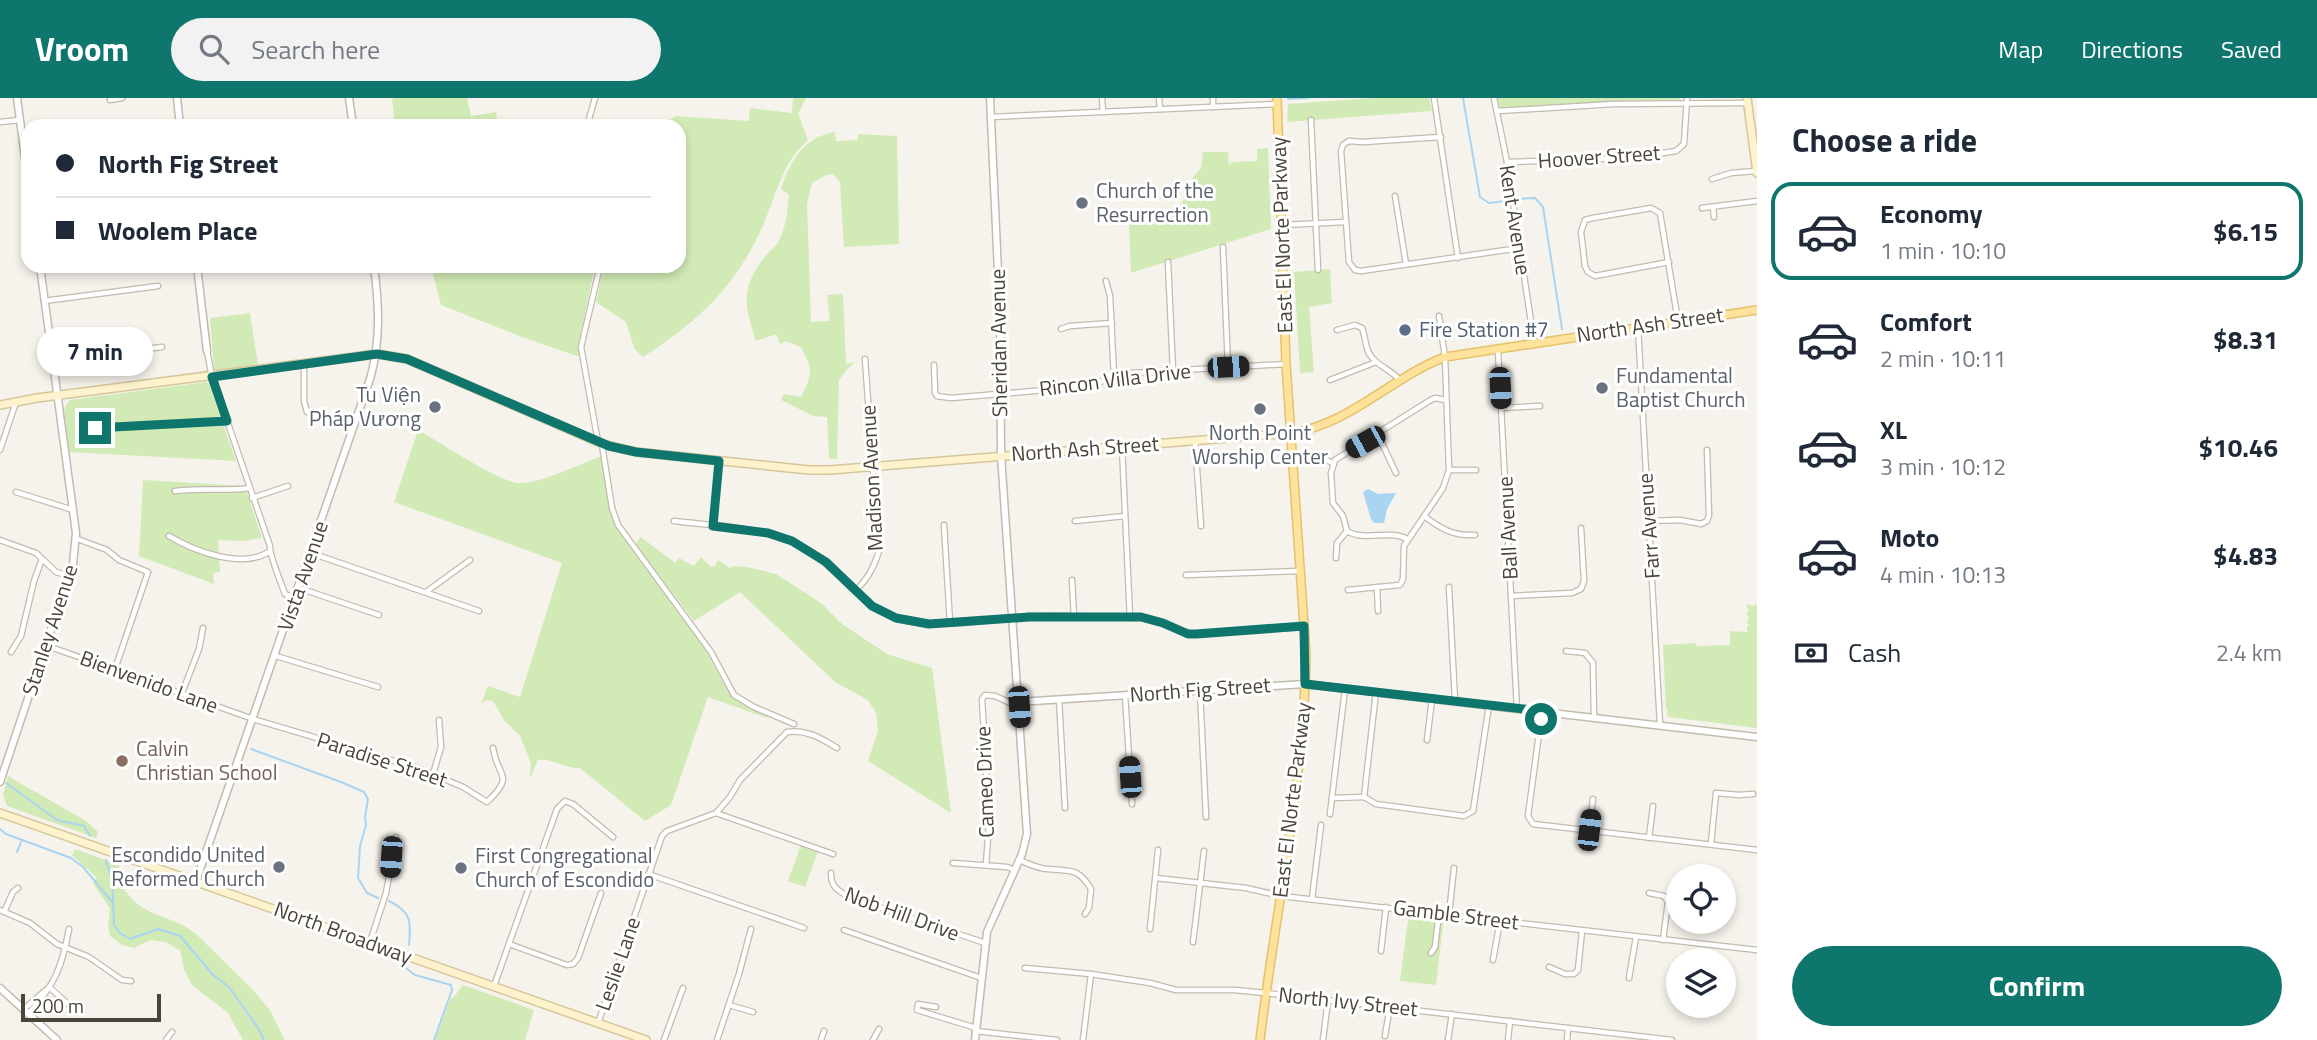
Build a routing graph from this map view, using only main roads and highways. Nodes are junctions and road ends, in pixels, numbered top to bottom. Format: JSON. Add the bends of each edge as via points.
{"nodes":[{"id":1,"x":1747,"y":100,"type":"edge"},
{"id":2,"x":1277,"y":101,"type":"edge"},
{"id":3,"x":1757,"y":172,"type":"edge"},
{"id":4,"x":1757,"y":310,"type":"edge"},
{"id":5,"x":0,"y":405,"type":"edge"},
{"id":6,"x":1291,"y":433,"type":"junction"},
{"id":7,"x":0,"y":813,"type":"edge"},
{"id":8,"x":646,"y":1040,"type":"edge"},
{"id":9,"x":1260,"y":1040,"type":"edge"}],
"edges":[{"from":1,"to":3,"type":"main road"},
{"from":2,"to":6,"type":"main road","name":"East El Norte Parkway"},
{"from":4,"to":6,"type":"main road","name":"North Ash Street","via":[[1445,357],[1414,370],[1339,419]]},
{"from":5,"to":6,"type":"main road","name":"North Ash Street","via":[[377,354],[407,359],[600,443],[636,452],[809,470]]},
{"from":6,"to":9,"type":"main road","name":"East El Norte Parkway","via":[[1305,684],[1291,823]]},
{"from":7,"to":8,"type":"main road","name":"North Broadway"}]}
